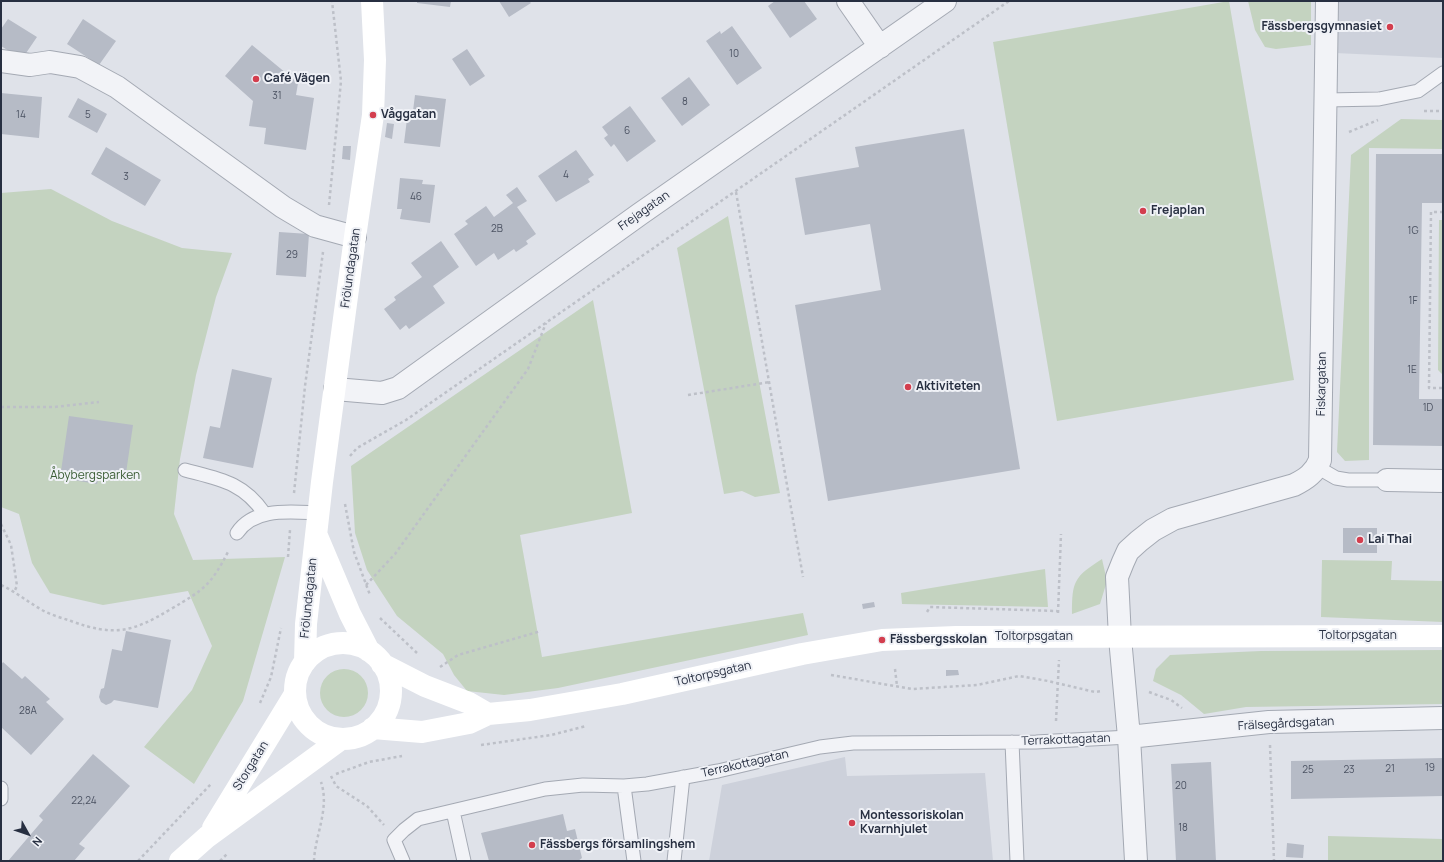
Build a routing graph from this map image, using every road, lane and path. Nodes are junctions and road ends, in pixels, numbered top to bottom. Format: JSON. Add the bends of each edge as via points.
{"nodes":[{"id":1,"x":332,"y":1,"type":"edge"},
{"id":2,"x":372,"y":1,"type":"edge"},
{"id":3,"x":848,"y":1,"type":"edge"},
{"id":4,"x":945,"y":1,"type":"edge"},
{"id":5,"x":1009,"y":1,"type":"edge"},
{"id":6,"x":1327,"y":1,"type":"edge"},
{"id":7,"x":880,"y":47,"type":"junction"},
{"id":8,"x":1,"y":61,"type":"edge"},
{"id":9,"x":1443,"y":73,"type":"edge"},
{"id":10,"x":1326,"y":100,"type":"junction"},
{"id":11,"x":1419,"y":111,"type":"dead end"},
{"id":12,"x":1443,"y":111,"type":"edge"},
{"id":13,"x":1382,"y":118,"type":"dead end"},
{"id":14,"x":1325,"y":146,"type":"junction"},
{"id":15,"x":736,"y":191,"type":"junction"},
{"id":16,"x":1443,"y":212,"type":"edge"},
{"id":17,"x":326,"y":231,"type":"junction"},
{"id":18,"x":354,"y":236,"type":"junction"},
{"id":19,"x":546,"y":322,"type":"junction"},
{"id":20,"x":770,"y":382,"type":"junction"},
{"id":21,"x":1443,"y":388,"type":"edge"},
{"id":22,"x":335,"y":389,"type":"junction"},
{"id":23,"x":688,"y":396,"type":"dead end"},
{"id":24,"x":100,"y":402,"type":"dead end"},
{"id":25,"x":1,"y":407,"type":"edge"},
{"id":26,"x":348,"y":458,"type":"dead end"},
{"id":27,"x":1317,"y":467,"type":"junction"},
{"id":28,"x":185,"y":470,"type":"dead end"},
{"id":29,"x":1386,"y":480,"type":"joint"},
{"id":30,"x":1443,"y":481,"type":"edge"},
{"id":31,"x":344,"y":503,"type":"dead end"},
{"id":32,"x":292,"y":512,"type":"junction"},
{"id":33,"x":318,"y":513,"type":"junction"},
{"id":34,"x":264,"y":514,"type":"junction"},
{"id":35,"x":1,"y":524,"type":"edge"},
{"id":36,"x":237,"y":533,"type":"joint"},
{"id":37,"x":316,"y":534,"type":"junction"},
{"id":38,"x":1061,"y":534,"type":"dead end"},
{"id":39,"x":287,"y":564,"type":"dead end"},
{"id":40,"x":803,"y":577,"type":"dead end"},
{"id":41,"x":1,"y":585,"type":"edge"},
{"id":42,"x":366,"y":586,"type":"junction"},
{"id":43,"x":14,"y":592,"type":"junction"},
{"id":44,"x":371,"y":597,"type":"dead end"},
{"id":45,"x":1058,"y":611,"type":"junction"},
{"id":46,"x":927,"y":612,"type":"dead end"},
{"id":47,"x":281,"y":624,"type":"dead end"},
{"id":48,"x":541,"y":631,"type":"dead end"},
{"id":49,"x":1443,"y":636,"type":"edge"},
{"id":50,"x":1058,"y":637,"type":"junction"},
{"id":51,"x":1120,"y":638,"type":"junction"},
{"id":52,"x":375,"y":657,"type":"junction"},
{"id":53,"x":305,"y":662,"type":"junction"},
{"id":54,"x":438,"y":669,"type":"dead end"},
{"id":55,"x":895,"y":669,"type":"dead end"},
{"id":56,"x":826,"y":674,"type":"dead end"},
{"id":57,"x":1048,"y":681,"type":"dead end"},
{"id":58,"x":896,"y":686,"type":"junction"},
{"id":59,"x":296,"y":694,"type":"junction"},
{"id":60,"x":259,"y":705,"type":"dead end"},
{"id":61,"x":488,"y":714,"type":"junction"},
{"id":62,"x":1443,"y":718,"type":"edge"},
{"id":63,"x":1269,"y":722,"type":"junction"},
{"id":64,"x":587,"y":726,"type":"dead end"},
{"id":65,"x":373,"y":728,"type":"junction"},
{"id":66,"x":1129,"y":737,"type":"junction"},
{"id":67,"x":341,"y":739,"type":"junction"},
{"id":68,"x":1054,"y":741,"type":"junction"},
{"id":69,"x":1012,"y":742,"type":"junction"},
{"id":70,"x":477,"y":746,"type":"dead end"},
{"id":71,"x":403,"y":755,"type":"dead end"},
{"id":72,"x":331,"y":776,"type":"junction"},
{"id":73,"x":683,"y":777,"type":"junction"},
{"id":74,"x":214,"y":780,"type":"dead end"},
{"id":75,"x":320,"y":780,"type":"junction"},
{"id":76,"x":316,"y":782,"type":"dead end"},
{"id":77,"x":624,"y":786,"type":"junction"},
{"id":78,"x":1,"y":788,"type":"edge"},
{"id":79,"x":1,"y":799,"type":"edge"},
{"id":80,"x":453,"y":811,"type":"junction"},
{"id":81,"x":207,"y":837,"type":"junction"},
{"id":82,"x":394,"y":840,"type":"junction"},
{"id":83,"x":138,"y":861,"type":"edge"},
{"id":84,"x":180,"y":861,"type":"edge"},
{"id":85,"x":314,"y":861,"type":"edge"},
{"id":86,"x":403,"y":861,"type":"edge"},
{"id":87,"x":464,"y":861,"type":"edge"},
{"id":88,"x":634,"y":861,"type":"edge"},
{"id":89,"x":674,"y":861,"type":"edge"},
{"id":90,"x":1017,"y":861,"type":"edge"},
{"id":91,"x":1136,"y":861,"type":"edge"},
{"id":92,"x":1274,"y":861,"type":"edge"}],
"edges":[{"from":1,"to":17,"type":"path","via":[[341,81]]},
{"from":2,"to":18,"type":"street","name":"Frölundagatan","via":[[375,60],[373,115]]},
{"from":3,"to":7,"type":"street"},
{"from":4,"to":7,"type":"street","name":"Frejagatan"},
{"from":5,"to":15,"type":"path"},
{"from":6,"to":10,"type":"street","name":"Fiskargatan"},
{"from":7,"to":22,"type":"street","name":"Frejagatan","via":[[640,214],[398,388],[382,393]]},
{"from":8,"to":17,"type":"street","via":[[30,65],[50,62],[80,67],[116,88],[283,207]]},
{"from":9,"to":10,"type":"lane","via":[[1418,90],[1379,99]]},
{"from":10,"to":14,"type":"street","name":"Fiskargatan"},
{"from":11,"to":12,"type":"path"},
{"from":13,"to":14,"type":"path","via":[[1362,125]]},
{"from":14,"to":27,"type":"street","name":"Fiskargatan","via":[[1320,452]]},
{"from":15,"to":19,"type":"path"},
{"from":15,"to":20,"type":"path"},
{"from":16,"to":21,"type":"path","via":[[1431,212],[1429,388]]},
{"from":17,"to":18,"type":"street"},
{"from":17,"to":32,"type":"path","via":[[305,386]]},
{"from":18,"to":22,"type":"street","name":"Frölundagatan"},
{"from":19,"to":26,"type":"path","via":[[406,420],[357,448]]},
{"from":19,"to":42,"type":"path","via":[[528,369],[395,554]]},
{"from":20,"to":23,"type":"path"},
{"from":20,"to":40,"type":"path"},
{"from":22,"to":33,"type":"street","name":"Frölundagatan"},
{"from":24,"to":25,"type":"path","via":[[54,408]]},
{"from":27,"to":29,"type":"lane","via":[[1336,478]]},
{"from":27,"to":51,"type":"street","via":[[1305,480],[1294,485],[1173,519],[1139,541],[1128,551],[1117,577]]},
{"from":28,"to":34,"type":"lane","via":[[225,481],[245,492]]},
{"from":29,"to":30,"type":"street"},
{"from":31,"to":42,"type":"path","via":[[354,552]]},
{"from":32,"to":33,"type":"lane"},
{"from":32,"to":34,"type":"lane"},
{"from":32,"to":39,"type":"path"},
{"from":33,"to":37,"type":"street","name":"Frölundagatan"},
{"from":34,"to":36,"type":"lane","via":[[244,523]]},
{"from":35,"to":43,"type":"path","via":[[11,545],[17,586]]},
{"from":36,"to":43,"type":"path","via":[[216,575],[202,591],[151,621],[133,628],[112,632],[89,628],[44,611]]},
{"from":37,"to":52,"type":"street","name":"Frölundagatan","via":[[350,614]]},
{"from":37,"to":53,"type":"street","name":"Frölundagatan","via":[[306,624]]},
{"from":38,"to":45,"type":"path"},
{"from":41,"to":43,"type":"path"},
{"from":42,"to":44,"type":"path"},
{"from":45,"to":46,"type":"path","via":[[930,607]]},
{"from":45,"to":50,"type":"path"},
{"from":47,"to":60,"type":"path","via":[[271,677]]},
{"from":48,"to":54,"type":"path","via":[[458,655]]},
{"from":49,"to":51,"type":"street","name":"Toltorpsgatan"},
{"from":50,"to":51,"type":"street","name":"Toltorpsgatan"},
{"from":50,"to":61,"type":"street","name":"Toltorpsgatan","via":[[882,640],[802,654],[622,694],[530,710]]},
{"from":50,"to":68,"type":"path","via":[[1059,683]]},
{"from":51,"to":66,"type":"street"},
{"from":52,"to":53,"type":"street","via":[[352,645],[335,644],[318,651]]},
{"from":52,"to":61,"type":"street","via":[[425,686],[469,703]]},
{"from":52,"to":65,"type":"street","via":[[389,680],[390,698],[385,714]]},
{"from":53,"to":59,"type":"street","via":[[297,678]]},
{"from":55,"to":58,"type":"path"},
{"from":56,"to":58,"type":"path"},
{"from":57,"to":58,"type":"path","via":[[1019,676],[977,685],[912,689]]},
{"from":59,"to":67,"type":"street","via":[[300,711],[310,725],[324,735]]},
{"from":59,"to":81,"type":"street","name":"Storgatan"},
{"from":61,"to":65,"type":"street","name":"Toltorpsgatan","via":[[469,723],[422,732]]},
{"from":62,"to":63,"type":"street","name":"Frälsegårdsgatan"},
{"from":63,"to":66,"type":"street","name":"Frälsegårdsgatan"},
{"from":63,"to":92,"type":"path"},
{"from":64,"to":70,"type":"path","via":[[551,735]]},
{"from":65,"to":67,"type":"street","via":[[358,736]]},
{"from":66,"to":68,"type":"lane","name":"Terrakottagatan"},
{"from":66,"to":91,"type":"street"},
{"from":67,"to":81,"type":"street","name":"Storgatan"},
{"from":68,"to":69,"type":"lane","name":"Terrakottagatan"},
{"from":69,"to":73,"type":"lane","name":"Terrakottagatan","via":[[853,743],[820,747]]},
{"from":69,"to":90,"type":"lane"},
{"from":71,"to":72,"type":"path","via":[[369,762]]},
{"from":72,"to":75,"type":"path"},
{"from":72,"to":82,"type":"path","via":[[336,786],[367,806]]},
{"from":73,"to":77,"type":"lane","name":"Terrakottagatan"},
{"from":73,"to":89,"type":"lane"},
{"from":74,"to":83,"type":"path"},
{"from":75,"to":76,"type":"path"},
{"from":75,"to":85,"type":"path","via":[[325,793]]},
{"from":77,"to":80,"type":"lane","name":"Terrakottagatan","via":[[584,785],[545,789]]},
{"from":77,"to":88,"type":"lane"},
{"from":78,"to":79,"type":"lane"},
{"from":80,"to":82,"type":"lane","name":"Terrakottagatan","via":[[418,819]]},
{"from":80,"to":87,"type":"lane"},
{"from":81,"to":84,"type":"street","name":"Storgatan"},
{"from":82,"to":86,"type":"lane"}]}
